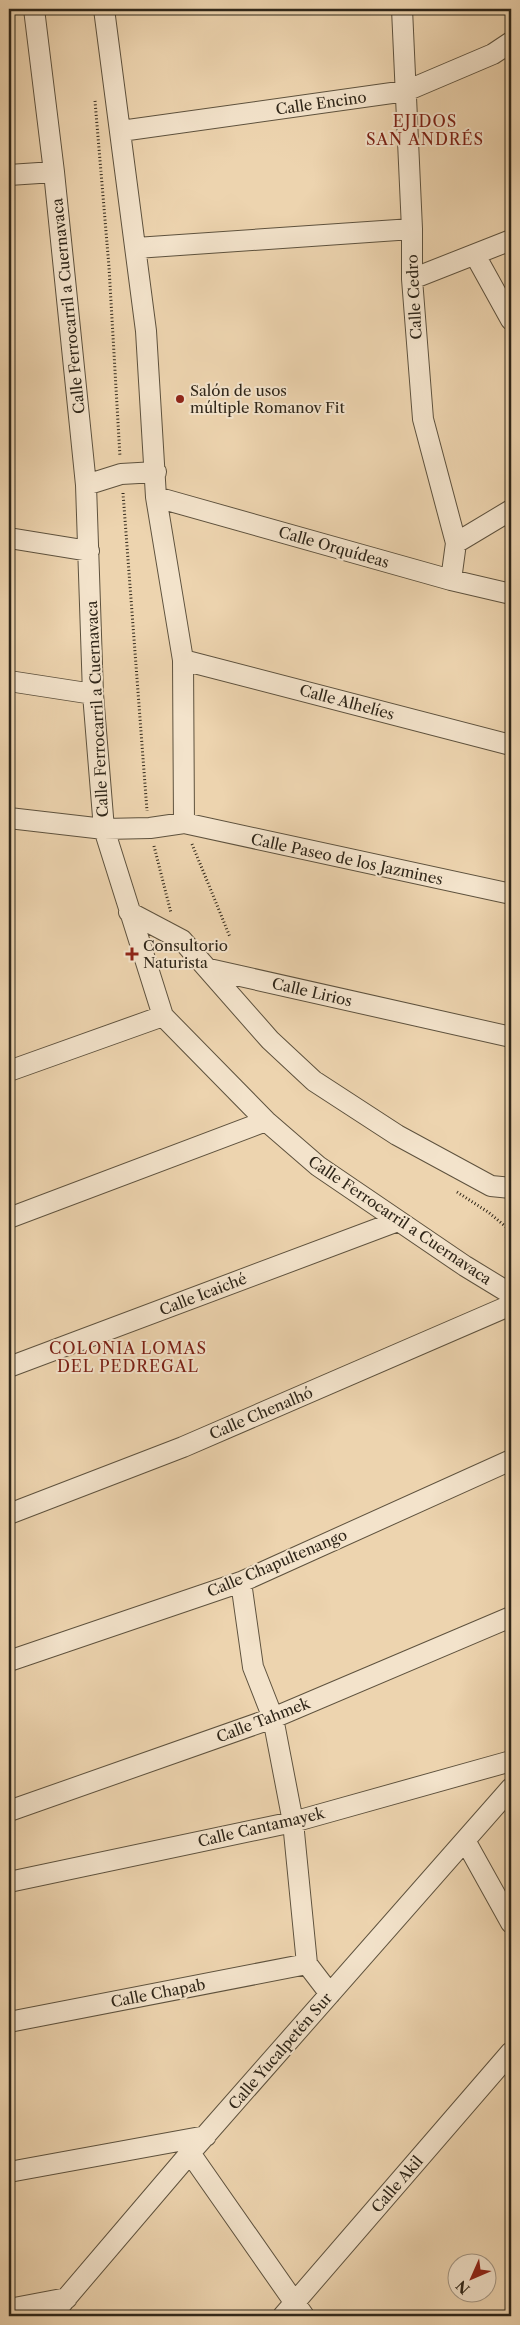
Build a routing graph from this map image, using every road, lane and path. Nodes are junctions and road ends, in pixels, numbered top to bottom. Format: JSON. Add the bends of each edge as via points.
{"nodes":[{"id":1,"x":34,"y":9,"type":"edge"},
{"id":2,"x":104,"y":9,"type":"edge"},
{"id":3,"x":402,"y":9,"type":"edge"},
{"id":4,"x":511,"y":42,"type":"edge"},
{"id":5,"x":406,"y":91,"type":"junction"},
{"id":6,"x":121,"y":131,"type":"junction"},
{"id":7,"x":54,"y":172,"type":"junction"},
{"id":8,"x":9,"y":175,"type":"edge"},
{"id":9,"x":412,"y":229,"type":"junction"},
{"id":10,"x":511,"y":240,"type":"edge"},
{"id":11,"x":136,"y":248,"type":"junction"},
{"id":12,"x":475,"y":255,"type":"junction"},
{"id":13,"x":412,"y":279,"type":"junction"},
{"id":14,"x":511,"y":320,"type":"edge"},
{"id":15,"x":156,"y":472,"type":"junction"},
{"id":16,"x":86,"y":485,"type":"junction"},
{"id":17,"x":156,"y":497,"type":"junction"},
{"id":18,"x":511,"y":510,"type":"edge"},
{"id":19,"x":9,"y":538,"type":"edge"},
{"id":20,"x":456,"y":543,"type":"junction"},
{"id":21,"x":89,"y":551,"type":"junction"},
{"id":22,"x":451,"y":580,"type":"junction"},
{"id":23,"x":511,"y":594,"type":"edge"},
{"id":24,"x":183,"y":660,"type":"junction"},
{"id":25,"x":9,"y":681,"type":"edge"},
{"id":26,"x":93,"y":694,"type":"junction"},
{"id":27,"x":511,"y":745,"type":"edge"},
{"id":28,"x":9,"y":818,"type":"edge"},
{"id":29,"x":184,"y":823,"type":"junction"},
{"id":30,"x":104,"y":829,"type":"junction"},
{"id":31,"x":511,"y":894,"type":"edge"},
{"id":32,"x":129,"y":912,"type":"junction"},
{"id":33,"x":230,"y":938,"type":"dead end"},
{"id":34,"x":209,"y":969,"type":"junction"},
{"id":35,"x":163,"y":1016,"type":"junction"},
{"id":36,"x":511,"y":1037,"type":"edge"},
{"id":37,"x":9,"y":1071,"type":"edge"},
{"id":38,"x":266,"y":1121,"type":"junction"},
{"id":39,"x":511,"y":1188,"type":"edge"},
{"id":40,"x":9,"y":1218,"type":"edge"},
{"id":41,"x":398,"y":1221,"type":"junction"},
{"id":42,"x":511,"y":1294,"type":"edge"},
{"id":43,"x":511,"y":1305,"type":"edge"},
{"id":44,"x":9,"y":1367,"type":"edge"},
{"id":45,"x":511,"y":1460,"type":"edge"},
{"id":46,"x":9,"y":1514,"type":"edge"},
{"id":47,"x":241,"y":1582,"type":"junction"},
{"id":48,"x":511,"y":1617,"type":"edge"},
{"id":49,"x":9,"y":1661,"type":"edge"},
{"id":50,"x":273,"y":1718,"type":"junction"},
{"id":51,"x":511,"y":1760,"type":"edge"},
{"id":52,"x":511,"y":1788,"type":"edge"},
{"id":53,"x":9,"y":1811,"type":"edge"},
{"id":54,"x":293,"y":1822,"type":"junction"},
{"id":55,"x":466,"y":1842,"type":"junction"},
{"id":56,"x":9,"y":1882,"type":"edge"},
{"id":57,"x":511,"y":1923,"type":"edge"},
{"id":58,"x":308,"y":1964,"type":"junction"},
{"id":59,"x":330,"y":1994,"type":"junction"},
{"id":60,"x":9,"y":2022,"type":"edge"},
{"id":61,"x":511,"y":2052,"type":"edge"},
{"id":62,"x":206,"y":2136,"type":"junction"},
{"id":63,"x":190,"y":2153,"type":"junction"},
{"id":64,"x":9,"y":2172,"type":"edge"},
{"id":65,"x":67,"y":2298,"type":"junction"},
{"id":66,"x":9,"y":2309,"type":"edge"},
{"id":67,"x":294,"y":2312,"type":"edge"},
{"id":68,"x":51,"y":2316,"type":"edge"}],
"edges":[{"from":1,"to":7,"type":"street","name":"Calle Ferrocarril a Cuernavaca"},
{"from":2,"to":6,"type":"street"},
{"from":3,"to":5,"type":"street","name":"Calle Cedro"},
{"from":4,"to":5,"type":"street","name":"Calle Encino","via":[[493,54]]},
{"from":5,"to":6,"type":"street","name":"Calle Encino"},
{"from":5,"to":9,"type":"street","name":"Calle Cedro"},
{"from":6,"to":11,"type":"street"},
{"from":7,"to":8,"type":"street"},
{"from":7,"to":16,"type":"street","name":"Calle Ferrocarril a Cuernavaca"},
{"from":9,"to":11,"type":"street"},
{"from":9,"to":13,"type":"street","name":"Calle Cedro"},
{"from":10,"to":12,"type":"street"},
{"from":11,"to":15,"type":"street"},
{"from":12,"to":13,"type":"street"},
{"from":12,"to":14,"type":"street"},
{"from":13,"to":20,"type":"street","name":"Calle Cedro","via":[[423,419]]},
{"from":15,"to":16,"type":"street","via":[[121,474]]},
{"from":15,"to":17,"type":"street"},
{"from":16,"to":21,"type":"street","name":"Calle Ferrocarril a Cuernavaca"},
{"from":17,"to":22,"type":"street","name":"Calle Orquídeas"},
{"from":17,"to":24,"type":"street"},
{"from":18,"to":20,"type":"street"},
{"from":19,"to":21,"type":"street"},
{"from":20,"to":22,"type":"street","name":"Calle Cedro"},
{"from":21,"to":26,"type":"street","name":"Calle Ferrocarril a Cuernavaca"},
{"from":22,"to":23,"type":"street","name":"Calle Orquídeas"},
{"from":24,"to":27,"type":"street","name":"Calle Alhelíes"},
{"from":24,"to":29,"type":"street"},
{"from":25,"to":26,"type":"street"},
{"from":26,"to":30,"type":"street","name":"Calle Ferrocarril a Cuernavaca"},
{"from":28,"to":30,"type":"street"},
{"from":29,"to":30,"type":"street"},
{"from":29,"to":31,"type":"street","name":"Calle Paseo de los Jazmines"},
{"from":29,"to":33,"type":"path"},
{"from":30,"to":32,"type":"street","name":"Calle Ferrocarril a Cuernavaca"},
{"from":32,"to":34,"type":"street","via":[[182,940]]},
{"from":32,"to":35,"type":"street","name":"Calle Ferrocarril a Cuernavaca"},
{"from":34,"to":36,"type":"street","name":"Calle Lirios"},
{"from":34,"to":39,"type":"street","via":[[270,1040],[314,1081],[397,1135],[491,1186]]},
{"from":35,"to":37,"type":"street"},
{"from":35,"to":38,"type":"street","name":"Calle Ferrocarril a Cuernavaca"},
{"from":38,"to":40,"type":"street"},
{"from":38,"to":41,"type":"street","name":"Calle Ferrocarril a Cuernavaca","via":[[318,1166]]},
{"from":41,"to":42,"type":"street","name":"Calle Ferrocarril a Cuernavaca"},
{"from":41,"to":44,"type":"street","name":"Calle Icaiché"},
{"from":43,"to":46,"type":"street","name":"Calle Chenalhó","via":[[183,1447]]},
{"from":45,"to":47,"type":"street","name":"Calle Chapultenango"},
{"from":47,"to":49,"type":"street","name":"Calle Chapultenango"},
{"from":47,"to":50,"type":"street","via":[[253,1667]]},
{"from":48,"to":50,"type":"street","name":"Calle Tahmek"},
{"from":50,"to":53,"type":"street","name":"Calle Tahmek"},
{"from":50,"to":54,"type":"street"},
{"from":51,"to":54,"type":"street","name":"Calle Cantamayek"},
{"from":52,"to":55,"type":"street","name":"Calle Yucalpetén Sur"},
{"from":54,"to":56,"type":"street","name":"Calle Cantamayek"},
{"from":54,"to":58,"type":"street"},
{"from":55,"to":57,"type":"street"},
{"from":55,"to":59,"type":"street","name":"Calle Yucalpetén Sur"},
{"from":58,"to":59,"type":"street"},
{"from":58,"to":60,"type":"street","name":"Calle Chapab"},
{"from":59,"to":62,"type":"street","name":"Calle Yucalpetén Sur"},
{"from":61,"to":67,"type":"street","name":"Calle Akil"},
{"from":62,"to":63,"type":"street","name":"Calle Yucalpetén Sur"},
{"from":62,"to":64,"type":"street"},
{"from":63,"to":65,"type":"street","name":"Calle Yucalpetén Sur"},
{"from":63,"to":67,"type":"street"},
{"from":65,"to":66,"type":"street"},
{"from":65,"to":68,"type":"street","name":"Calle Yucalpetén Sur"}]}
